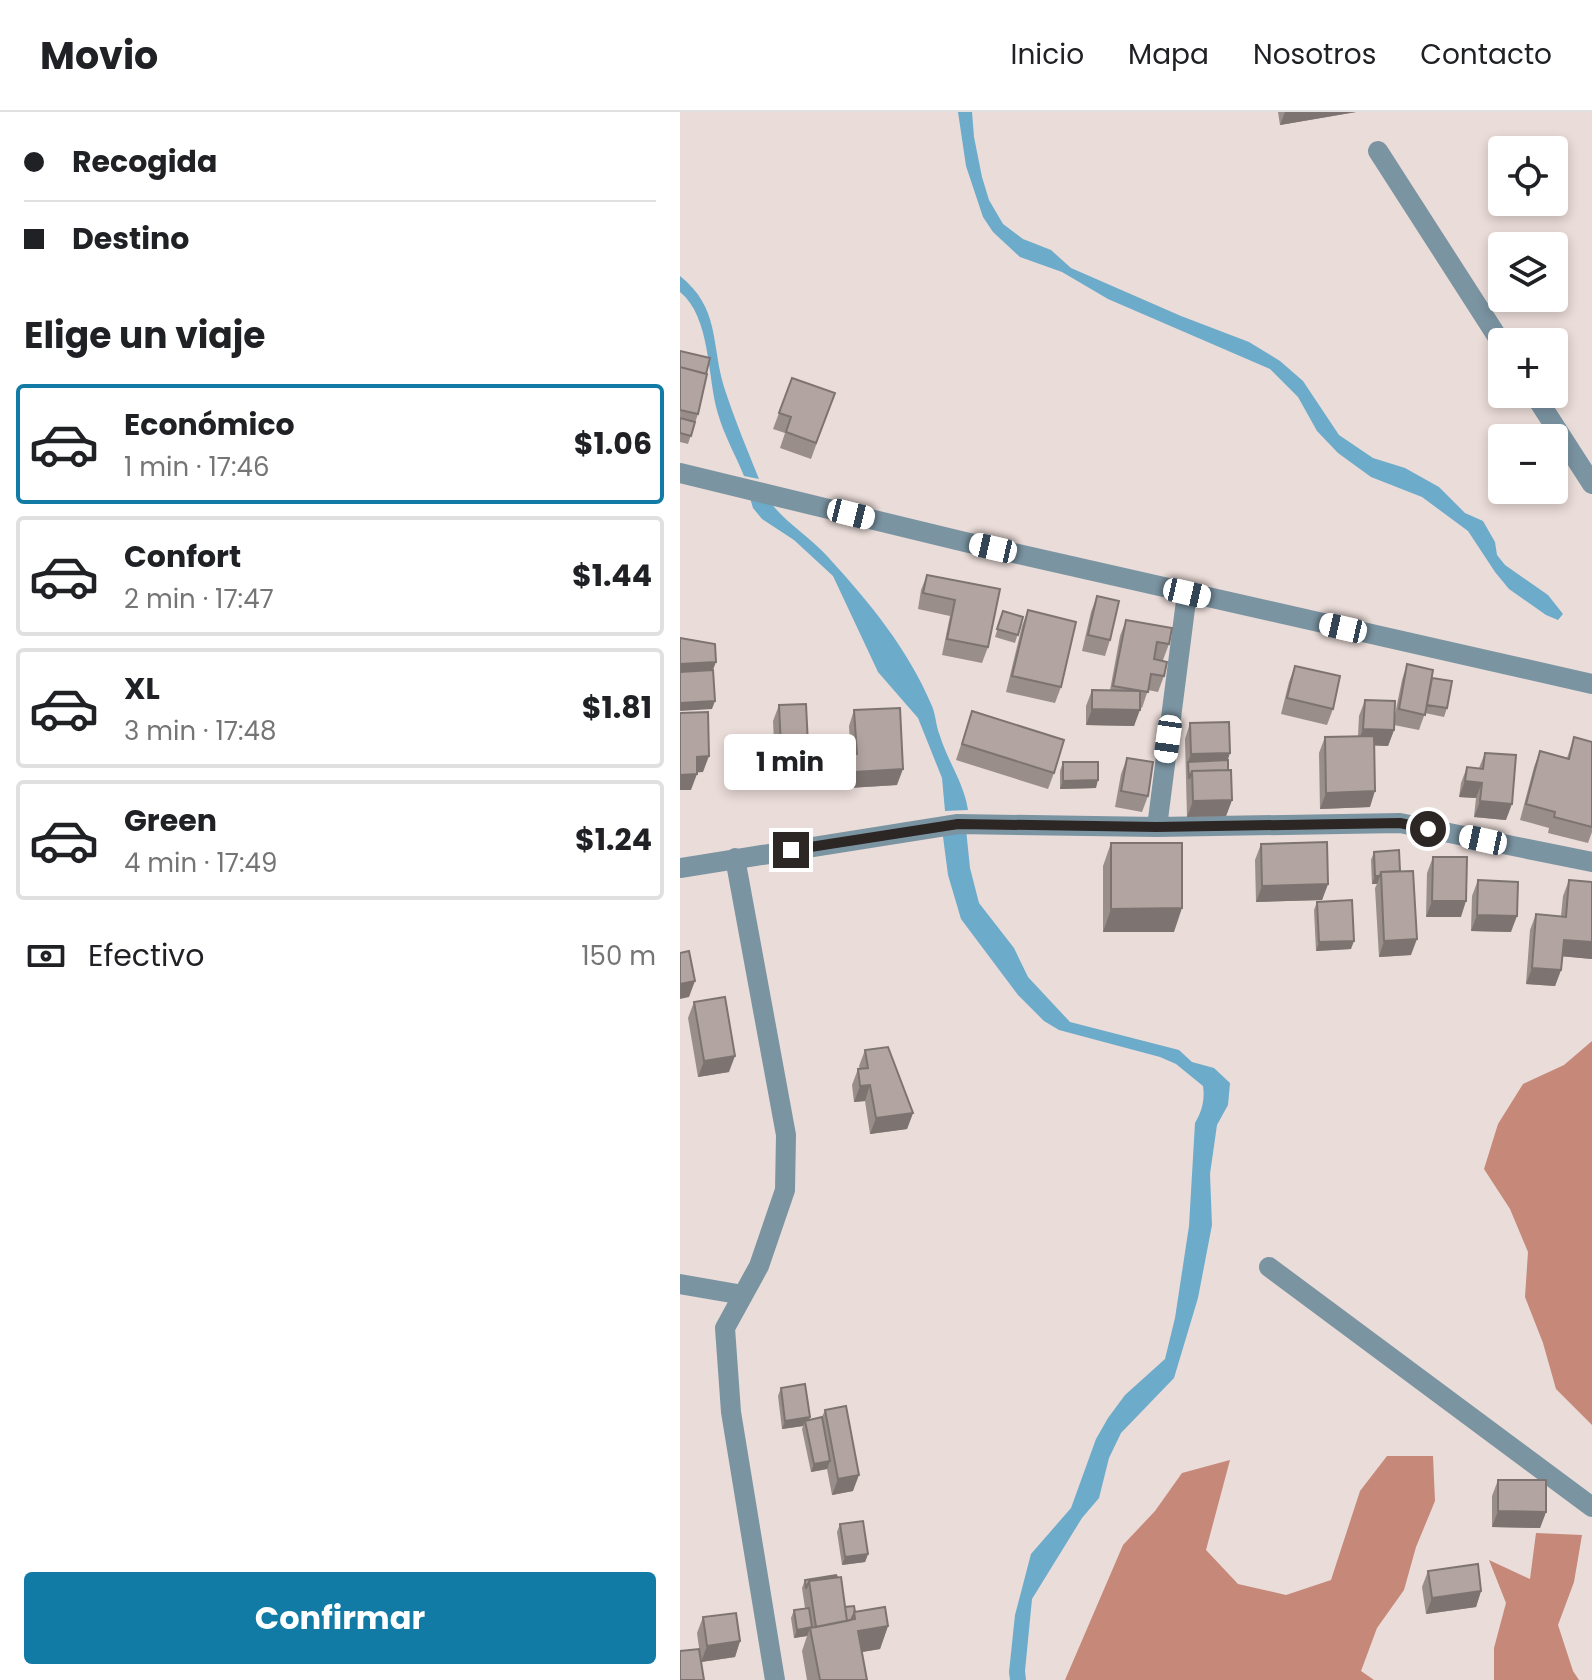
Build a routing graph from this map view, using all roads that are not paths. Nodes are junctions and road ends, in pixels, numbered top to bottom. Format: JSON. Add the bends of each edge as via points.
{"nodes":[{"id":1,"x":1378,"y":151,"type":"dead end"},
{"id":2,"x":1492,"y":328,"type":"edge"},
{"id":3,"x":1543,"y":408,"type":"edge"},
{"id":4,"x":680,"y":473,"type":"edge"},
{"id":5,"x":1592,"y":484,"type":"edge"},
{"id":6,"x":1187,"y":593,"type":"junction"},
{"id":7,"x":1592,"y":684,"type":"edge"},
{"id":8,"x":1157,"y":827,"type":"junction"},
{"id":9,"x":735,"y":858,"type":"junction"},
{"id":10,"x":1592,"y":862,"type":"edge"},
{"id":11,"x":680,"y":868,"type":"edge"},
{"id":12,"x":1269,"y":1267,"type":"dead end"},
{"id":13,"x":680,"y":1284,"type":"edge"},
{"id":14,"x":743,"y":1295,"type":"junction"},
{"id":15,"x":1592,"y":1507,"type":"edge"},
{"id":16,"x":775,"y":1680,"type":"edge"}],
"edges":[{"from":1,"to":2,"type":"street"},
{"from":3,"to":5,"type":"street"},
{"from":4,"to":6,"type":"street"},
{"from":6,"to":7,"type":"street"},
{"from":6,"to":8,"type":"street"},
{"from":8,"to":9,"type":"street","via":[[958,824]]},
{"from":8,"to":10,"type":"street","via":[[1400,823]]},
{"from":9,"to":11,"type":"street"},
{"from":9,"to":14,"type":"street","via":[[786,1135],[785,1190],[759,1266]]},
{"from":12,"to":15,"type":"street"},
{"from":13,"to":14,"type":"street"},
{"from":14,"to":16,"type":"street","via":[[725,1328],[731,1412]]}]}
